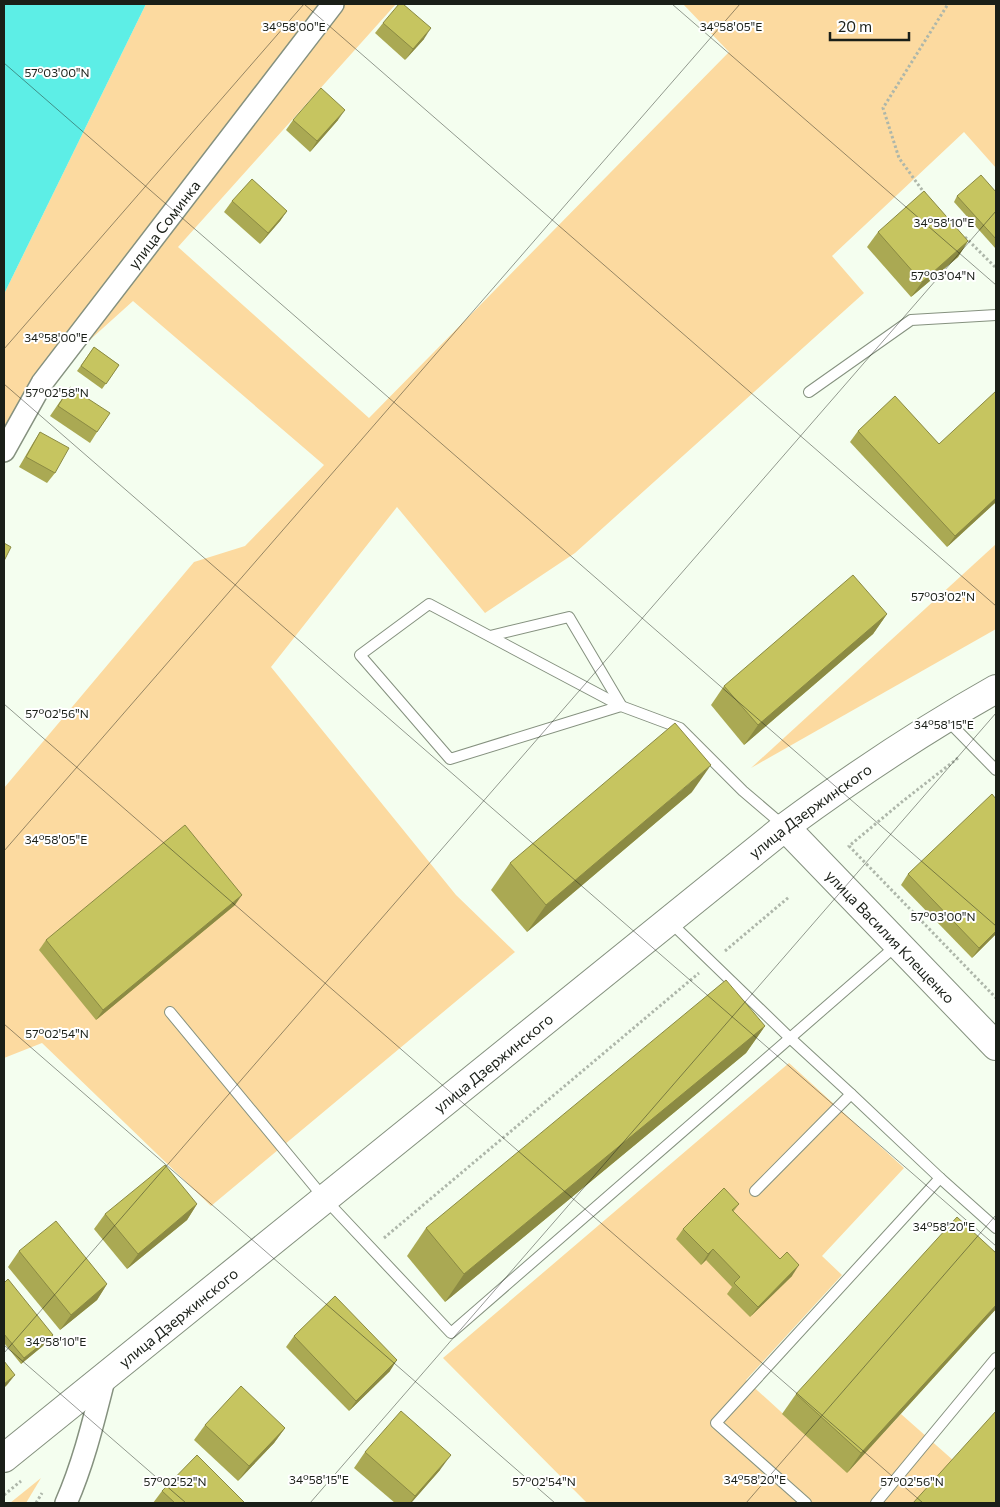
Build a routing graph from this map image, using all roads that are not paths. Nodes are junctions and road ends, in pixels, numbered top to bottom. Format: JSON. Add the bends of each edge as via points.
{"nodes":[{"id":1,"x":333,"y":4,"type":"edge"},
{"id":2,"x":996,"y":315,"type":"edge"},
{"id":3,"x":809,"y":392,"type":"dead end"},
{"id":4,"x":4,"y":451,"type":"edge"},
{"id":5,"x":490,"y":636,"type":"junction"},
{"id":6,"x":996,"y":690,"type":"edge"},
{"id":7,"x":621,"y":706,"type":"junction"},
{"id":8,"x":946,"y":718,"type":"junction"},
{"id":9,"x":996,"y":770,"type":"edge"},
{"id":10,"x":785,"y":827,"type":"junction"},
{"id":11,"x":668,"y":920,"type":"junction"},
{"id":12,"x":898,"y":944,"type":"junction"},
{"id":13,"x":170,"y":1012,"type":"dead end"},
{"id":14,"x":790,"y":1038,"type":"junction"},
{"id":15,"x":996,"y":1046,"type":"edge"},
{"id":16,"x":851,"y":1094,"type":"junction"},
{"id":17,"x":940,"y":1178,"type":"junction"},
{"id":18,"x":755,"y":1191,"type":"dead end"},
{"id":19,"x":324,"y":1198,"type":"junction"},
{"id":20,"x":996,"y":1228,"type":"edge"},
{"id":21,"x":996,"y":1358,"type":"edge"},
{"id":22,"x":105,"y":1376,"type":"junction"},
{"id":23,"x":4,"y":1458,"type":"edge"},
{"id":24,"x":66,"y":1503,"type":"edge"},
{"id":25,"x":806,"y":1503,"type":"edge"},
{"id":26,"x":876,"y":1503,"type":"edge"}],
"edges":[{"from":1,"to":4,"type":"street","name":"улица Соминка","via":[[42,383]]},
{"from":2,"to":3,"type":"lane","via":[[911,320]]},
{"from":5,"to":7,"type":"lane"},
{"from":5,"to":7,"type":"lane","via":[[569,617]]},
{"from":5,"to":7,"type":"lane","via":[[429,604],[360,655],[450,759]]},
{"from":6,"to":8,"type":"main road","name":"улица Дзержинского"},
{"from":7,"to":10,"type":"lane","via":[[680,728]]},
{"from":8,"to":9,"type":"lane"},
{"from":8,"to":10,"type":"main road","name":"улица Дзержинского"},
{"from":10,"to":11,"type":"main road","name":"улица Дзержинского"},
{"from":10,"to":12,"type":"main road","name":"улица Василия Клещенко"},
{"from":11,"to":14,"type":"lane"},
{"from":11,"to":19,"type":"main road","name":"улица Дзержинского"},
{"from":12,"to":14,"type":"lane"},
{"from":12,"to":15,"type":"main road","name":"улица Василия Клещенко"},
{"from":13,"to":19,"type":"lane"},
{"from":14,"to":16,"type":"lane"},
{"from":14,"to":19,"type":"lane","via":[[451,1333]]},
{"from":16,"to":17,"type":"lane"},
{"from":16,"to":18,"type":"lane"},
{"from":17,"to":20,"type":"lane"},
{"from":17,"to":25,"type":"lane","via":[[716,1423]]},
{"from":19,"to":22,"type":"main road","name":"улица Дзержинского"},
{"from":21,"to":26,"type":"lane"},
{"from":22,"to":23,"type":"main road","name":"улица Дзержинского"},
{"from":22,"to":24,"type":"street","via":[[76,1479]]}]}
